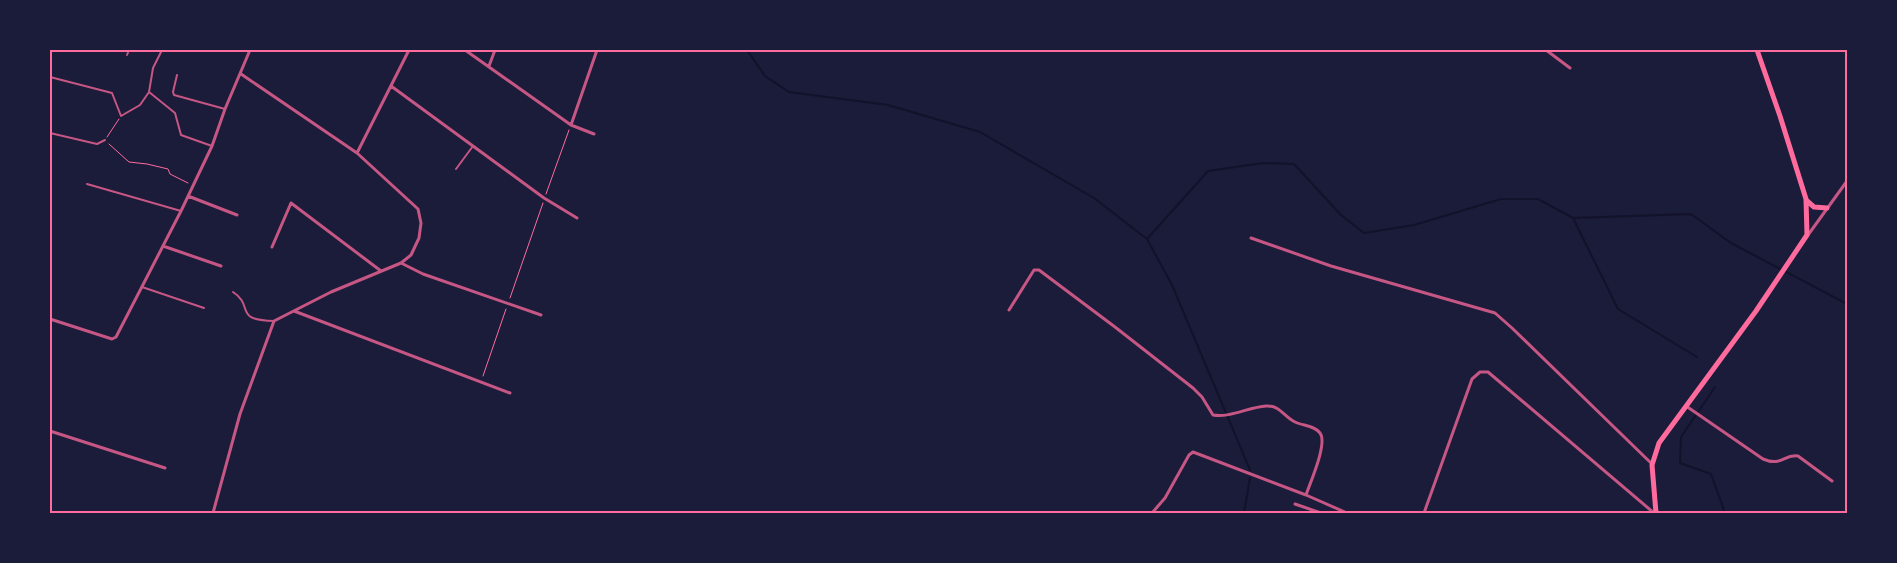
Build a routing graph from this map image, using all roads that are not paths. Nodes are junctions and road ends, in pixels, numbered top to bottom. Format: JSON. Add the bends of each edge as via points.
{"nodes":[{"id":1,"x":129,"y":50,"type":"edge"},
{"id":2,"x":162,"y":50,"type":"edge"},
{"id":3,"x":250,"y":50,"type":"edge"},
{"id":4,"x":409,"y":50,"type":"edge"},
{"id":5,"x":465,"y":50,"type":"edge"},
{"id":6,"x":495,"y":50,"type":"edge"},
{"id":7,"x":597,"y":50,"type":"edge"},
{"id":8,"x":1546,"y":50,"type":"edge"},
{"id":9,"x":1757,"y":50,"type":"edge"},
{"id":10,"x":127,"y":55,"type":"dead end"},
{"id":11,"x":489,"y":66,"type":"junction"},
{"id":12,"x":1570,"y":68,"type":"dead end"},
{"id":13,"x":241,"y":74,"type":"junction"},
{"id":14,"x":177,"y":75,"type":"dead end"},
{"id":15,"x":50,"y":76,"type":"edge"},
{"id":16,"x":391,"y":86,"type":"junction"},
{"id":17,"x":149,"y":92,"type":"junction"},
{"id":18,"x":225,"y":109,"type":"junction"},
{"id":19,"x":571,"y":124,"type":"junction"},
{"id":20,"x":50,"y":133,"type":"edge"},
{"id":21,"x":594,"y":134,"type":"dead end"},
{"id":22,"x":105,"y":140,"type":"road end"},
{"id":23,"x":212,"y":146,"type":"junction"},
{"id":24,"x":473,"y":146,"type":"junction"},
{"id":25,"x":357,"y":154,"type":"junction"},
{"id":26,"x":456,"y":170,"type":"dead end"},
{"id":27,"x":1847,"y":180,"type":"edge"},
{"id":28,"x":87,"y":184,"type":"dead end"},
{"id":29,"x":188,"y":196,"type":"junction"},
{"id":30,"x":1806,"y":199,"type":"junction"},
{"id":31,"x":1827,"y":208,"type":"junction"},
{"id":32,"x":181,"y":211,"type":"junction"},
{"id":33,"x":236,"y":215,"type":"dead end"},
{"id":34,"x":577,"y":218,"type":"dead end"},
{"id":35,"x":1807,"y":236,"type":"junction"},
{"id":36,"x":1252,"y":238,"type":"dead end"},
{"id":37,"x":163,"y":246,"type":"junction"},
{"id":38,"x":272,"y":248,"type":"dead end"},
{"id":39,"x":401,"y":263,"type":"junction"},
{"id":40,"x":221,"y":266,"type":"dead end"},
{"id":41,"x":382,"y":271,"type":"junction"},
{"id":42,"x":142,"y":287,"type":"junction"},
{"id":43,"x":233,"y":292,"type":"dead end"},
{"id":44,"x":204,"y":308,"type":"dead end"},
{"id":45,"x":1008,"y":310,"type":"dead end"},
{"id":46,"x":294,"y":311,"type":"junction"},
{"id":47,"x":541,"y":315,"type":"dead end"},
{"id":48,"x":50,"y":319,"type":"edge"},
{"id":49,"x":274,"y":321,"type":"junction"},
{"id":50,"x":510,"y":394,"type":"dead end"},
{"id":51,"x":1686,"y":406,"type":"junction"},
{"id":52,"x":50,"y":430,"type":"edge"},
{"id":53,"x":1652,"y":464,"type":"junction"},
{"id":54,"x":165,"y":468,"type":"dead end"},
{"id":55,"x":1832,"y":481,"type":"dead end"},
{"id":56,"x":1306,"y":495,"type":"junction"},
{"id":57,"x":1295,"y":504,"type":"dead end"},
{"id":58,"x":212,"y":513,"type":"edge"},
{"id":59,"x":1152,"y":513,"type":"edge"},
{"id":60,"x":1321,"y":513,"type":"edge"},
{"id":61,"x":1347,"y":513,"type":"edge"},
{"id":62,"x":1424,"y":513,"type":"edge"},
{"id":63,"x":1655,"y":513,"type":"edge"}],
"edges":[{"from":1,"to":10,"type":"lane"},
{"from":2,"to":17,"type":"lane"},
{"from":3,"to":13,"type":"street"},
{"from":4,"to":16,"type":"street"},
{"from":5,"to":11,"type":"street"},
{"from":6,"to":11,"type":"street"},
{"from":7,"to":19,"type":"street"},
{"from":8,"to":12,"type":"street"},
{"from":9,"to":30,"type":"main road"},
{"from":11,"to":19,"type":"street"},
{"from":13,"to":18,"type":"street"},
{"from":13,"to":25,"type":"street"},
{"from":14,"to":18,"type":"lane","via":[[174,95]]},
{"from":15,"to":17,"type":"lane","via":[[112,93],[121,116],[140,105]]},
{"from":16,"to":24,"type":"street"},
{"from":16,"to":25,"type":"street"},
{"from":17,"to":23,"type":"lane","via":[[175,113],[181,135]]},
{"from":18,"to":23,"type":"street"},
{"from":19,"to":21,"type":"street"},
{"from":20,"to":22,"type":"lane","via":[[97,144]]},
{"from":23,"to":29,"type":"street"},
{"from":24,"to":26,"type":"lane"},
{"from":24,"to":34,"type":"street"},
{"from":25,"to":39,"type":"street","via":[[418,209],[421,223],[419,238],[411,255]]},
{"from":27,"to":31,"type":"street"},
{"from":28,"to":32,"type":"lane"},
{"from":29,"to":32,"type":"street"},
{"from":29,"to":33,"type":"street"},
{"from":30,"to":31,"type":"main road","via":[[1814,207]]},
{"from":30,"to":35,"type":"main road"},
{"from":31,"to":35,"type":"street"},
{"from":32,"to":37,"type":"street"},
{"from":35,"to":51,"type":"main road"},
{"from":36,"to":53,"type":"street","via":[[1331,266],[1495,313]]},
{"from":37,"to":40,"type":"street"},
{"from":37,"to":42,"type":"street"},
{"from":38,"to":41,"type":"street","via":[[292,203]]},
{"from":39,"to":41,"type":"street"},
{"from":39,"to":47,"type":"street","via":[[423,274]]},
{"from":41,"to":46,"type":"street"},
{"from":42,"to":44,"type":"lane"},
{"from":42,"to":48,"type":"street","via":[[114,339]]},
{"from":43,"to":49,"type":"lane","via":[[251,318]]},
{"from":45,"to":56,"type":"street","via":[[1034,270],[1040,270],[1193,388],[1213,415],[1271,406],[1296,423],[1314,428],[1320,433],[1323,444]]},
{"from":46,"to":49,"type":"street"},
{"from":46,"to":50,"type":"street"},
{"from":49,"to":58,"type":"street","via":[[240,414]]},
{"from":51,"to":53,"type":"main road","via":[[1659,443]]},
{"from":51,"to":55,"type":"street","via":[[1763,459],[1777,462],[1798,456]]},
{"from":52,"to":54,"type":"street"},
{"from":53,"to":63,"type":"main road"},
{"from":56,"to":59,"type":"street","via":[[1193,452]]},
{"from":56,"to":61,"type":"street"},
{"from":57,"to":60,"type":"street"},
{"from":62,"to":63,"type":"street","via":[[1472,379],[1480,372],[1488,372]]}]}
